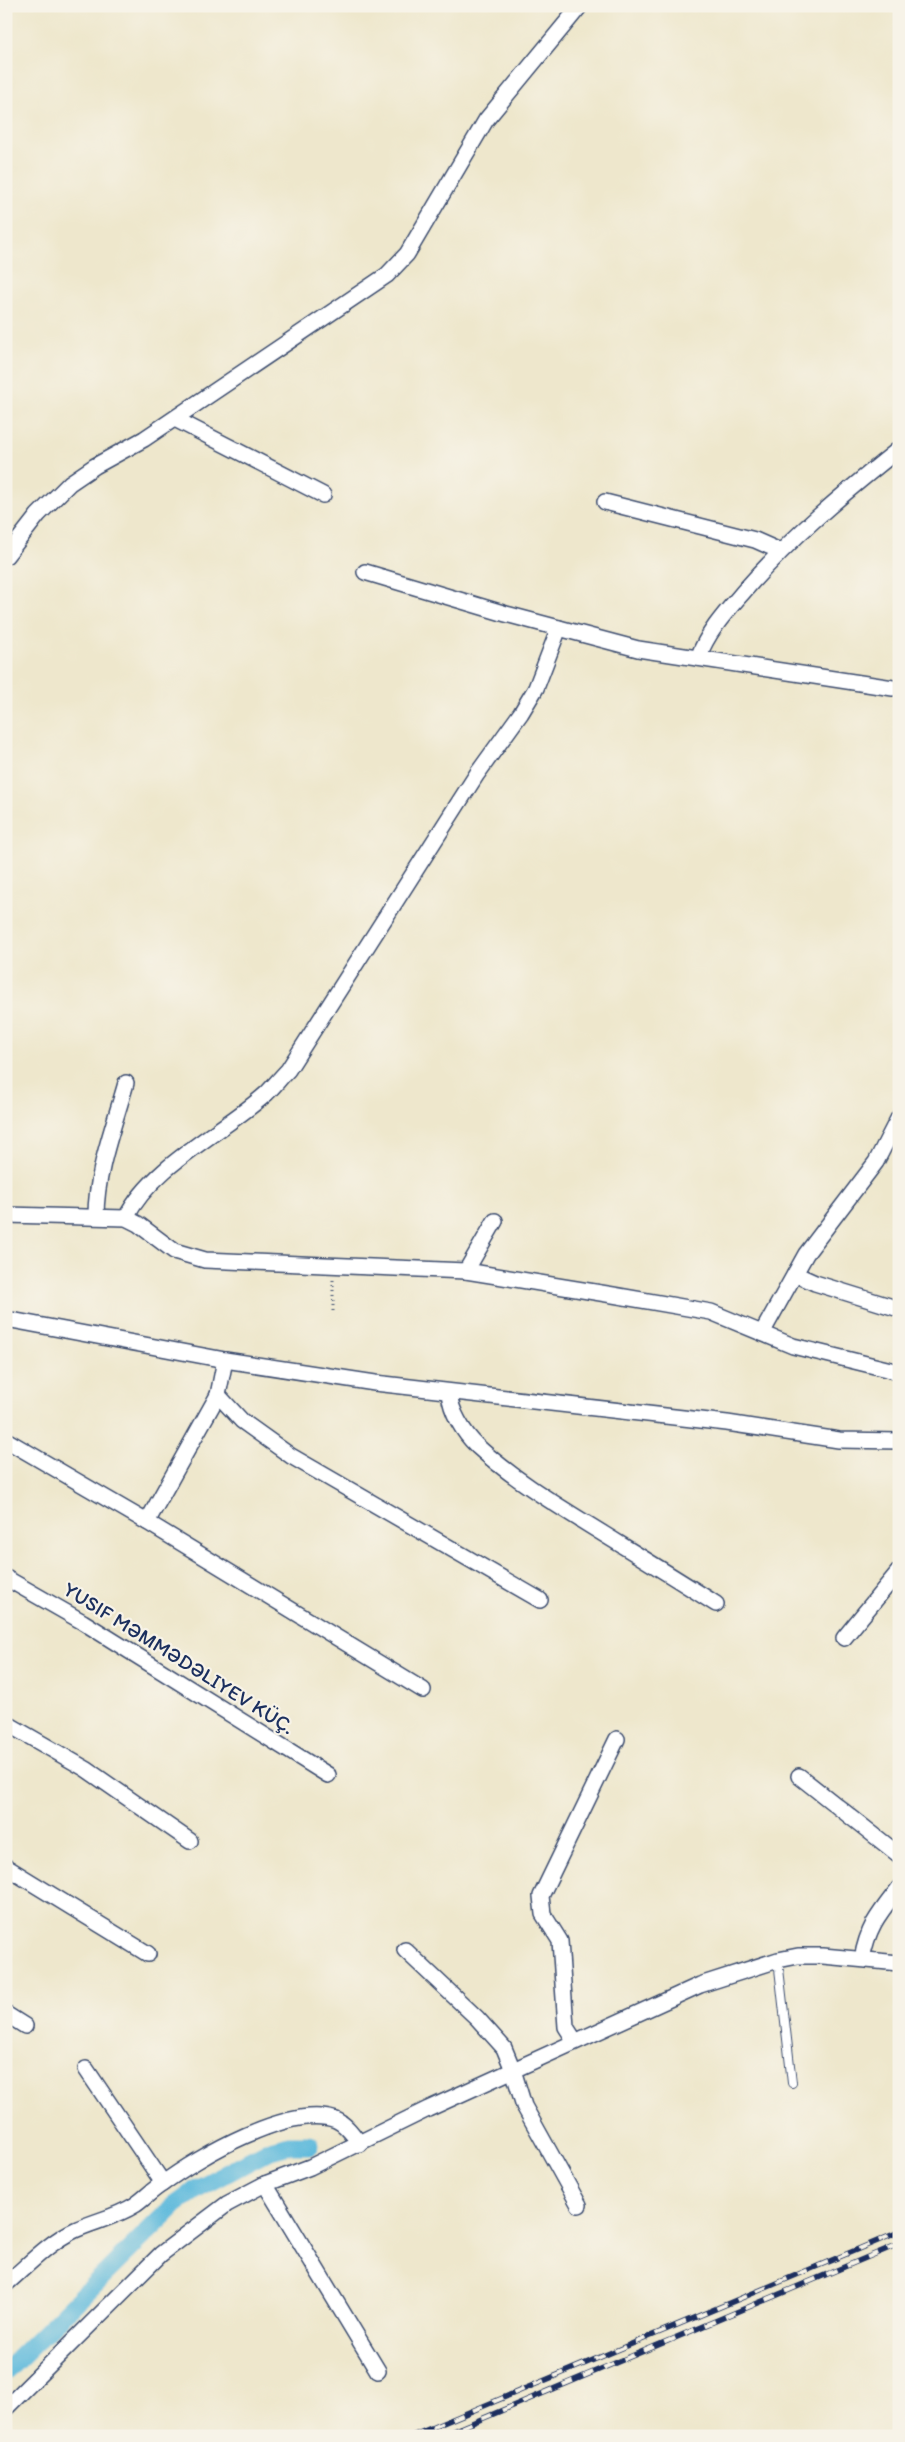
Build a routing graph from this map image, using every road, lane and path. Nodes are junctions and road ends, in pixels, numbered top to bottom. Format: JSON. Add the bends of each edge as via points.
{"nodes":[{"id":1,"x":580,"y":6,"type":"edge"},
{"id":2,"x":175,"y":419,"type":"junction"},
{"id":3,"x":899,"y":449,"type":"edge"},
{"id":4,"x":323,"y":495,"type":"dead end"},
{"id":5,"x":605,"y":502,"type":"dead end"},
{"id":6,"x":780,"y":551,"type":"junction"},
{"id":7,"x":6,"y":556,"type":"edge"},
{"id":8,"x":365,"y":572,"type":"dead end"},
{"id":9,"x":559,"y":628,"type":"junction"},
{"id":10,"x":698,"y":658,"type":"junction"},
{"id":11,"x":893,"y":688,"type":"dead end"},
{"id":12,"x":126,"y":1083,"type":"dead end"},
{"id":13,"x":899,"y":1117,"type":"edge"},
{"id":14,"x":6,"y":1216,"type":"edge"},
{"id":15,"x":96,"y":1216,"type":"junction"},
{"id":16,"x":126,"y":1218,"type":"junction"},
{"id":17,"x":496,"y":1221,"type":"dead end"},
{"id":18,"x":333,"y":1267,"type":"junction"},
{"id":19,"x":466,"y":1271,"type":"junction"},
{"id":20,"x":795,"y":1274,"type":"junction"},
{"id":21,"x":899,"y":1309,"type":"edge"},
{"id":22,"x":333,"y":1311,"type":"dead end"},
{"id":23,"x":6,"y":1319,"type":"edge"},
{"id":24,"x":762,"y":1333,"type":"junction"},
{"id":25,"x":225,"y":1360,"type":"junction"},
{"id":26,"x":899,"y":1372,"type":"edge"},
{"id":27,"x":449,"y":1393,"type":"junction"},
{"id":28,"x":218,"y":1395,"type":"junction"},
{"id":29,"x":6,"y":1440,"type":"edge"},
{"id":30,"x":899,"y":1441,"type":"edge"},
{"id":31,"x":147,"y":1522,"type":"junction"},
{"id":32,"x":899,"y":1571,"type":"edge"},
{"id":33,"x":6,"y":1578,"type":"edge"},
{"id":34,"x":540,"y":1600,"type":"dead end"},
{"id":35,"x":716,"y":1604,"type":"dead end"},
{"id":36,"x":844,"y":1638,"type":"dead end"},
{"id":37,"x":423,"y":1690,"type":"dead end"},
{"id":38,"x":6,"y":1723,"type":"edge"},
{"id":39,"x":618,"y":1739,"type":"dead end"},
{"id":40,"x":328,"y":1775,"type":"dead end"},
{"id":41,"x":799,"y":1776,"type":"dead end"},
{"id":42,"x":190,"y":1841,"type":"dead end"},
{"id":43,"x":899,"y":1855,"type":"edge"},
{"id":44,"x":6,"y":1867,"type":"edge"},
{"id":45,"x":899,"y":1888,"type":"edge"},
{"id":46,"x":405,"y":1950,"type":"dead end"},
{"id":47,"x":148,"y":1954,"type":"dead end"},
{"id":48,"x":862,"y":1959,"type":"junction"},
{"id":49,"x":778,"y":1960,"type":"junction"},
{"id":50,"x":899,"y":1963,"type":"edge"},
{"id":51,"x":6,"y":2014,"type":"edge"},
{"id":52,"x":25,"y":2026,"type":"dead end"},
{"id":53,"x":575,"y":2041,"type":"junction"},
{"id":54,"x":86,"y":2069,"type":"dead end"},
{"id":55,"x":513,"y":2070,"type":"junction"},
{"id":56,"x":792,"y":2084,"type":"dead end"},
{"id":57,"x":360,"y":2144,"type":"junction"},
{"id":58,"x":163,"y":2183,"type":"junction"},
{"id":59,"x":265,"y":2184,"type":"junction"},
{"id":60,"x":579,"y":2206,"type":"dead end"},
{"id":61,"x":6,"y":2284,"type":"edge"},
{"id":62,"x":378,"y":2371,"type":"dead end"},
{"id":63,"x":6,"y":2408,"type":"edge"}],
"edges":[{"from":1,"to":2,"type":"street","via":[[486,120],[414,242],[396,266],[375,284]]},
{"from":2,"to":4,"type":"street"},
{"from":2,"to":7,"type":"street","via":[[70,483],[38,515]]},
{"from":3,"to":6,"type":"street","via":[[844,492]]},
{"from":5,"to":6,"type":"street","via":[[754,540]]},
{"from":6,"to":10,"type":"street","via":[[716,624]]},
{"from":8,"to":9,"type":"street"},
{"from":9,"to":10,"type":"street","via":[[629,647]]},
{"from":9,"to":16,"type":"street","via":[[536,688],[521,713],[485,761],[288,1070],[267,1093],[152,1181],[134,1202]]},
{"from":10,"to":11,"type":"street"},
{"from":12,"to":15,"type":"street","via":[[100,1178]]},
{"from":13,"to":20,"type":"street","via":[[876,1162],[806,1254]]},
{"from":14,"to":15,"type":"street"},
{"from":15,"to":16,"type":"street"},
{"from":16,"to":18,"type":"street","via":[[174,1251],[188,1256],[205,1260]]},
{"from":17,"to":19,"type":"street"},
{"from":18,"to":19,"type":"street"},
{"from":18,"to":22,"type":"path"},
{"from":19,"to":24,"type":"street","via":[[711,1312]]},
{"from":20,"to":21,"type":"street"},
{"from":20,"to":24,"type":"street"},
{"from":23,"to":25,"type":"street"},
{"from":24,"to":26,"type":"street","via":[[793,1346]]},
{"from":25,"to":27,"type":"street"},
{"from":25,"to":28,"type":"street"},
{"from":27,"to":30,"type":"street","via":[[727,1423],[839,1440]]},
{"from":27,"to":35,"type":"street","via":[[454,1412],[476,1445],[510,1472],[538,1493]]},
{"from":28,"to":31,"type":"street"},
{"from":28,"to":34,"type":"street","via":[[242,1420],[291,1456]]},
{"from":29,"to":31,"type":"street"},
{"from":31,"to":37,"type":"street"},
{"from":32,"to":36,"type":"street"},
{"from":33,"to":40,"type":"street","name":"YUSIF MƏMMƏDƏLIYEV KÜÇ.","via":[[83,1622]]},
{"from":38,"to":42,"type":"street","via":[[86,1769]]},
{"from":39,"to":53,"type":"street","via":[[541,1896],[543,1914],[560,1941],[566,2027]]},
{"from":41,"to":43,"type":"street"},
{"from":44,"to":47,"type":"street"},
{"from":45,"to":48,"type":"street","via":[[873,1922],[866,1936]]},
{"from":46,"to":55,"type":"street","via":[[504,2048]]},
{"from":48,"to":49,"type":"street","via":[[798,1956]]},
{"from":48,"to":50,"type":"street"},
{"from":49,"to":53,"type":"street","via":[[700,1985]]},
{"from":49,"to":56,"type":"lane"},
{"from":51,"to":52,"type":"street"},
{"from":53,"to":55,"type":"street"},
{"from":54,"to":58,"type":"street"},
{"from":55,"to":57,"type":"street"},
{"from":55,"to":60,"type":"street","via":[[524,2106]]},
{"from":57,"to":58,"type":"street","via":[[352,2132],[337,2121],[318,2116],[297,2119],[229,2143]]},
{"from":57,"to":59,"type":"street"},
{"from":58,"to":61,"type":"street","via":[[117,2216],[75,2230],[50,2245]]},
{"from":59,"to":62,"type":"street"},
{"from":59,"to":63,"type":"street","via":[[227,2204],[161,2254]]}]}
